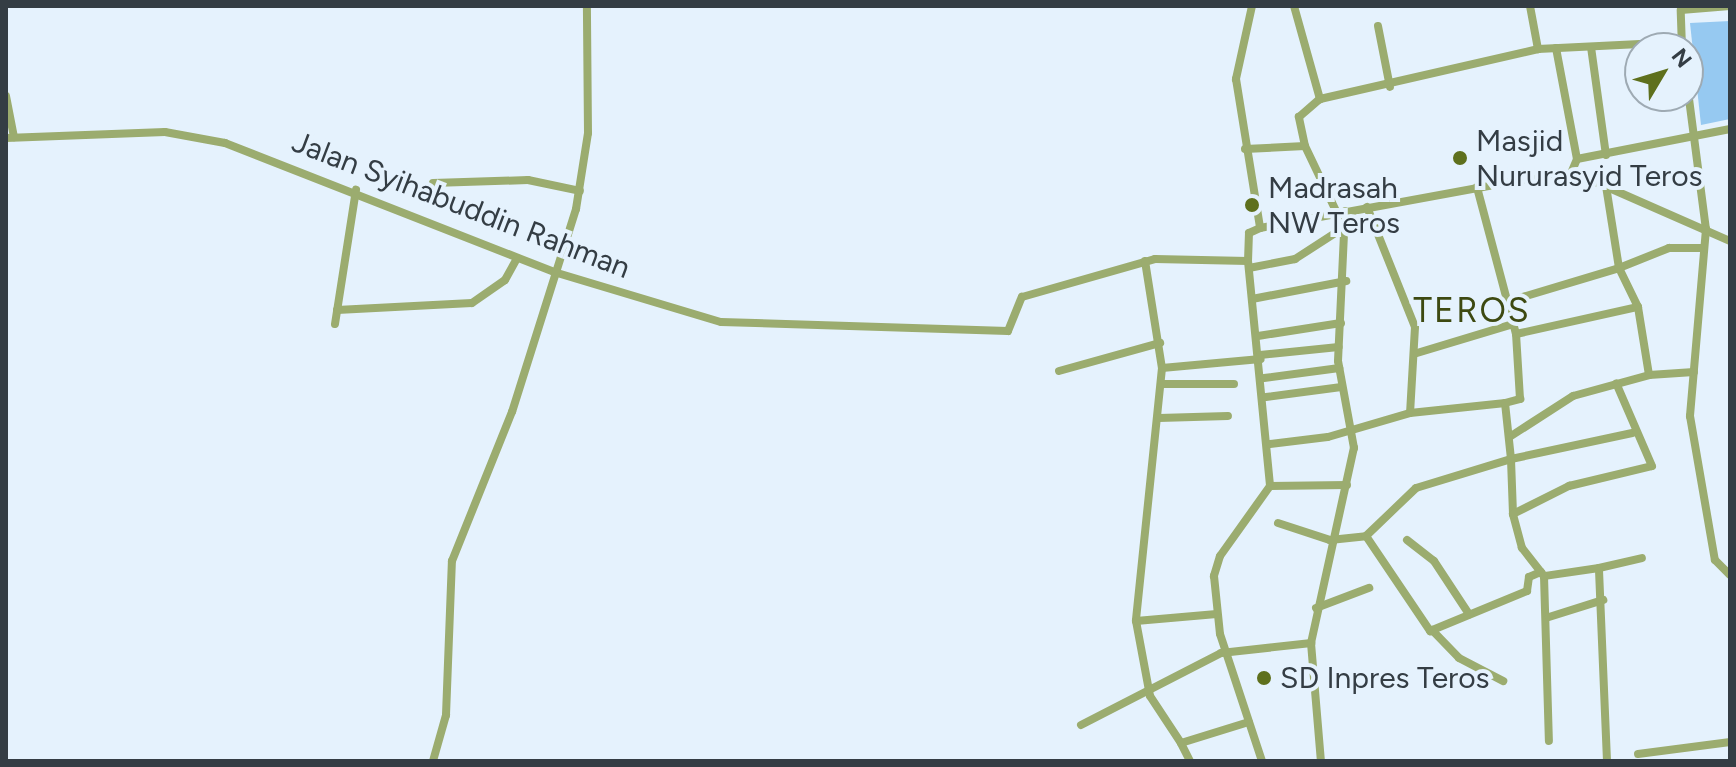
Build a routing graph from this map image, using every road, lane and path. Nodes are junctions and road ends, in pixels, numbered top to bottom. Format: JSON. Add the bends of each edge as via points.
{"nodes":[{"id":1,"x":587,"y":6,"type":"edge"},
{"id":2,"x":1252,"y":6,"type":"edge"},
{"id":3,"x":1294,"y":6,"type":"edge"},
{"id":4,"x":1530,"y":6,"type":"edge"},
{"id":5,"x":1730,"y":6,"type":"edge"},
{"id":6,"x":1378,"y":26,"type":"dead end"},
{"id":7,"x":1681,"y":32,"type":"edge"},
{"id":8,"x":1624,"y":46,"type":"edge"},
{"id":9,"x":1591,"y":47,"type":"junction"},
{"id":10,"x":1556,"y":48,"type":"junction"},
{"id":11,"x":1538,"y":49,"type":"junction"},
{"id":12,"x":1390,"y":87,"type":"junction"},
{"id":13,"x":6,"y":96,"type":"edge"},
{"id":14,"x":1320,"y":99,"type":"junction"},
{"id":15,"x":1691,"y":112,"type":"edge"},
{"id":16,"x":1730,"y":129,"type":"edge"},
{"id":17,"x":1695,"y":136,"type":"junction"},
{"id":18,"x":10,"y":137,"type":"edge"},
{"id":19,"x":1305,"y":146,"type":"junction"},
{"id":20,"x":1245,"y":149,"type":"junction"},
{"id":21,"x":1606,"y":155,"type":"junction"},
{"id":22,"x":1577,"y":159,"type":"junction"},
{"id":23,"x":1569,"y":178,"type":"junction"},
{"id":24,"x":433,"y":183,"type":"dead end"},
{"id":25,"x":1606,"y":186,"type":"junction"},
{"id":26,"x":1477,"y":187,"type":"junction"},
{"id":27,"x":356,"y":190,"type":"junction"},
{"id":28,"x":580,"y":191,"type":"junction"},
{"id":29,"x":1367,"y":207,"type":"junction"},
{"id":30,"x":1341,"y":212,"type":"junction"},
{"id":31,"x":1346,"y":226,"type":"junction"},
{"id":32,"x":1260,"y":228,"type":"junction"},
{"id":33,"x":1706,"y":232,"type":"junction"},
{"id":34,"x":1730,"y":241,"type":"edge"},
{"id":35,"x":1701,"y":248,"type":"junction"},
{"id":36,"x":517,"y":258,"type":"junction"},
{"id":37,"x":1145,"y":261,"type":"junction"},
{"id":38,"x":1248,"y":264,"type":"junction"},
{"id":39,"x":1619,"y":268,"type":"junction"},
{"id":40,"x":554,"y":272,"type":"junction"},
{"id":41,"x":1346,"y":281,"type":"junction"},
{"id":42,"x":1252,"y":299,"type":"junction"},
{"id":43,"x":1506,"y":302,"type":"junction"},
{"id":44,"x":1638,"y":307,"type":"junction"},
{"id":45,"x":337,"y":310,"type":"junction"},
{"id":46,"x":1341,"y":323,"type":"junction"},
{"id":47,"x":335,"y":324,"type":"dead end"},
{"id":48,"x":1514,"y":329,"type":"junction"},
{"id":49,"x":1258,"y":336,"type":"junction"},
{"id":50,"x":1160,"y":343,"type":"junction"},
{"id":51,"x":1339,"y":347,"type":"junction"},
{"id":52,"x":1417,"y":353,"type":"junction"},
{"id":53,"x":1261,"y":357,"type":"junction"},
{"id":54,"x":1162,"y":368,"type":"junction"},
{"id":55,"x":1339,"y":368,"type":"junction"},
{"id":56,"x":1059,"y":371,"type":"dead end"},
{"id":57,"x":1694,"y":372,"type":"junction"},
{"id":58,"x":1649,"y":375,"type":"junction"},
{"id":59,"x":1264,"y":378,"type":"junction"},
{"id":60,"x":1616,"y":383,"type":"junction"},
{"id":61,"x":1161,"y":384,"type":"junction"},
{"id":62,"x":1234,"y":384,"type":"dead end"},
{"id":63,"x":1341,"y":387,"type":"junction"},
{"id":64,"x":1266,"y":397,"type":"junction"},
{"id":65,"x":1505,"y":403,"type":"junction"},
{"id":66,"x":1410,"y":413,"type":"junction"},
{"id":67,"x":1228,"y":416,"type":"dead end"},
{"id":68,"x":1159,"y":418,"type":"junction"},
{"id":69,"x":1354,"y":431,"type":"junction"},
{"id":70,"x":1632,"y":433,"type":"junction"},
{"id":71,"x":1511,"y":436,"type":"junction"},
{"id":72,"x":1270,"y":444,"type":"junction"},
{"id":73,"x":1511,"y":459,"type":"junction"},
{"id":74,"x":1347,"y":485,"type":"junction"},
{"id":75,"x":1270,"y":486,"type":"junction"},
{"id":76,"x":1513,"y":514,"type":"junction"},
{"id":77,"x":1278,"y":523,"type":"dead end"},
{"id":78,"x":1366,"y":536,"type":"junction"},
{"id":79,"x":1330,"y":540,"type":"junction"},
{"id":80,"x":1407,"y":540,"type":"dead end"},
{"id":81,"x":1642,"y":558,"type":"dead end"},
{"id":82,"x":1599,"y":568,"type":"junction"},
{"id":83,"x":1543,"y":574,"type":"junction"},
{"id":84,"x":1730,"y":575,"type":"edge"},
{"id":85,"x":1369,"y":588,"type":"dead end"},
{"id":86,"x":1603,"y":600,"type":"junction"},
{"id":87,"x":1316,"y":608,"type":"junction"},
{"id":88,"x":1217,"y":614,"type":"junction"},
{"id":89,"x":1469,"y":614,"type":"junction"},
{"id":90,"x":1549,"y":617,"type":"junction"},
{"id":91,"x":1136,"y":621,"type":"junction"},
{"id":92,"x":1432,"y":630,"type":"junction"},
{"id":93,"x":1311,"y":643,"type":"junction"},
{"id":94,"x":1225,"y":652,"type":"junction"},
{"id":95,"x":1503,"y":681,"type":"dead end"},
{"id":96,"x":1150,"y":696,"type":"junction"},
{"id":97,"x":1249,"y":722,"type":"junction"},
{"id":98,"x":1081,"y":725,"type":"dead end"},
{"id":99,"x":1549,"y":741,"type":"dead end"},
{"id":100,"x":1730,"y":742,"type":"edge"},
{"id":101,"x":1181,"y":743,"type":"junction"},
{"id":102,"x":1638,"y":754,"type":"dead end"},
{"id":103,"x":433,"y":761,"type":"edge"},
{"id":104,"x":1190,"y":761,"type":"edge"},
{"id":105,"x":1262,"y":761,"type":"edge"},
{"id":106,"x":1321,"y":761,"type":"edge"},
{"id":107,"x":1607,"y":761,"type":"edge"}],
"edges":[{"from":1,"to":28,"type":"street","via":[[589,106]]},
{"from":2,"to":20,"type":"street","via":[[1236,79]]},
{"from":3,"to":14,"type":"street"},
{"from":4,"to":11,"type":"street"},
{"from":5,"to":7,"type":"street","via":[[1681,10]]},
{"from":6,"to":12,"type":"street"},
{"from":8,"to":9,"type":"street"},
{"from":9,"to":10,"type":"street"},
{"from":9,"to":21,"type":"street"},
{"from":10,"to":11,"type":"street"},
{"from":10,"to":22,"type":"street"},
{"from":11,"to":12,"type":"street"},
{"from":12,"to":14,"type":"street"},
{"from":13,"to":18,"type":"street"},
{"from":14,"to":19,"type":"street","via":[[1299,117]]},
{"from":15,"to":17,"type":"street"},
{"from":16,"to":17,"type":"street"},
{"from":17,"to":21,"type":"street"},
{"from":17,"to":33,"type":"street"},
{"from":18,"to":27,"type":"street","name":"Jalan Syihabuddin Rahman","via":[[181,133]]},
{"from":19,"to":20,"type":"street"},
{"from":19,"to":30,"type":"street"},
{"from":20,"to":32,"type":"street"},
{"from":21,"to":22,"type":"street"},
{"from":22,"to":23,"type":"street"},
{"from":23,"to":25,"type":"street"},
{"from":23,"to":26,"type":"street"},
{"from":24,"to":28,"type":"street","via":[[528,180]]},
{"from":25,"to":33,"type":"street"},
{"from":25,"to":39,"type":"street"},
{"from":26,"to":29,"type":"street"},
{"from":26,"to":43,"type":"street"},
{"from":27,"to":36,"type":"street","name":"Jalan Syihabuddin Rahman"},
{"from":27,"to":45,"type":"street"},
{"from":28,"to":40,"type":"street"},
{"from":29,"to":30,"type":"street"},
{"from":29,"to":52,"type":"street","via":[[1406,299]]},
{"from":30,"to":31,"type":"street"},
{"from":30,"to":32,"type":"street"},
{"from":31,"to":38,"type":"street","name":"Jalan Syihabuddin Rahman","via":[[1295,259]]},
{"from":31,"to":41,"type":"street"},
{"from":32,"to":38,"type":"street","via":[[1249,233]]},
{"from":33,"to":34,"type":"street"},
{"from":33,"to":35,"type":"street"},
{"from":35,"to":39,"type":"street","via":[[1665,249]]},
{"from":35,"to":57,"type":"street"},
{"from":36,"to":40,"type":"street","name":"Jalan Syihabuddin Rahman"},
{"from":36,"to":45,"type":"street","via":[[505,280],[472,303]]},
{"from":37,"to":38,"type":"street","name":"Jalan Syihabuddin Rahman"},
{"from":37,"to":40,"type":"street","name":"Jalan Syihabuddin Rahman","via":[[1018,298],[1013,329],[961,334],[721,322]]},
{"from":37,"to":50,"type":"street"},
{"from":38,"to":42,"type":"street"},
{"from":39,"to":43,"type":"street"},
{"from":39,"to":44,"type":"street"},
{"from":40,"to":103,"type":"street","via":[[512,412],[452,561],[446,715]]},
{"from":41,"to":42,"type":"street"},
{"from":41,"to":46,"type":"street"},
{"from":42,"to":49,"type":"street"},
{"from":43,"to":48,"type":"street"},
{"from":44,"to":48,"type":"street"},
{"from":44,"to":58,"type":"street"},
{"from":45,"to":47,"type":"street"},
{"from":46,"to":49,"type":"street"},
{"from":46,"to":51,"type":"street"},
{"from":48,"to":52,"type":"street"},
{"from":48,"to":65,"type":"street","via":[[1520,399]]},
{"from":49,"to":53,"type":"street"},
{"from":50,"to":54,"type":"street"},
{"from":50,"to":56,"type":"street"},
{"from":51,"to":53,"type":"street"},
{"from":51,"to":55,"type":"street"},
{"from":52,"to":66,"type":"street"},
{"from":53,"to":54,"type":"street"},
{"from":53,"to":59,"type":"street"},
{"from":54,"to":61,"type":"street"},
{"from":55,"to":59,"type":"street"},
{"from":55,"to":63,"type":"street"},
{"from":57,"to":58,"type":"street"},
{"from":57,"to":84,"type":"street","via":[[1690,416],[1706,515],[1717,568]]},
{"from":58,"to":60,"type":"street"},
{"from":59,"to":64,"type":"street"},
{"from":60,"to":70,"type":"street"},
{"from":60,"to":71,"type":"street","via":[[1567,400]]},
{"from":61,"to":62,"type":"street"},
{"from":61,"to":68,"type":"street"},
{"from":63,"to":64,"type":"street"},
{"from":63,"to":69,"type":"street"},
{"from":64,"to":72,"type":"street"},
{"from":65,"to":66,"type":"street"},
{"from":65,"to":71,"type":"street"},
{"from":66,"to":69,"type":"street"},
{"from":67,"to":68,"type":"street"},
{"from":68,"to":91,"type":"street"},
{"from":69,"to":72,"type":"street"},
{"from":69,"to":74,"type":"street"},
{"from":70,"to":73,"type":"street"},
{"from":70,"to":76,"type":"street","via":[[1651,467],[1569,486]]},
{"from":71,"to":73,"type":"street"},
{"from":72,"to":75,"type":"street"},
{"from":73,"to":76,"type":"street"},
{"from":73,"to":78,"type":"street","via":[[1416,488]]},
{"from":74,"to":75,"type":"street"},
{"from":74,"to":79,"type":"street"},
{"from":75,"to":88,"type":"street","via":[[1216,564]]},
{"from":76,"to":83,"type":"street","via":[[1522,548]]},
{"from":77,"to":79,"type":"street"},
{"from":78,"to":79,"type":"street"},
{"from":78,"to":92,"type":"street","via":[[1411,612]]},
{"from":79,"to":87,"type":"street"},
{"from":80,"to":89,"type":"street","via":[[1434,561]]},
{"from":81,"to":82,"type":"street"},
{"from":82,"to":83,"type":"street"},
{"from":82,"to":86,"type":"street"},
{"from":83,"to":89,"type":"street","via":[[1529,577],[1527,591]]},
{"from":83,"to":90,"type":"street"},
{"from":85,"to":87,"type":"street"},
{"from":86,"to":90,"type":"street"},
{"from":86,"to":107,"type":"street"},
{"from":87,"to":93,"type":"street"},
{"from":88,"to":91,"type":"street"},
{"from":88,"to":94,"type":"street"},
{"from":89,"to":92,"type":"street"},
{"from":90,"to":99,"type":"street"},
{"from":91,"to":96,"type":"street"},
{"from":92,"to":95,"type":"street","via":[[1459,658]]},
{"from":93,"to":94,"type":"street"},
{"from":93,"to":106,"type":"street"},
{"from":94,"to":96,"type":"street"},
{"from":94,"to":97,"type":"street"},
{"from":96,"to":98,"type":"street"},
{"from":96,"to":101,"type":"street"},
{"from":97,"to":101,"type":"street"},
{"from":97,"to":105,"type":"street"},
{"from":100,"to":102,"type":"street"},
{"from":101,"to":104,"type":"street"}]}
